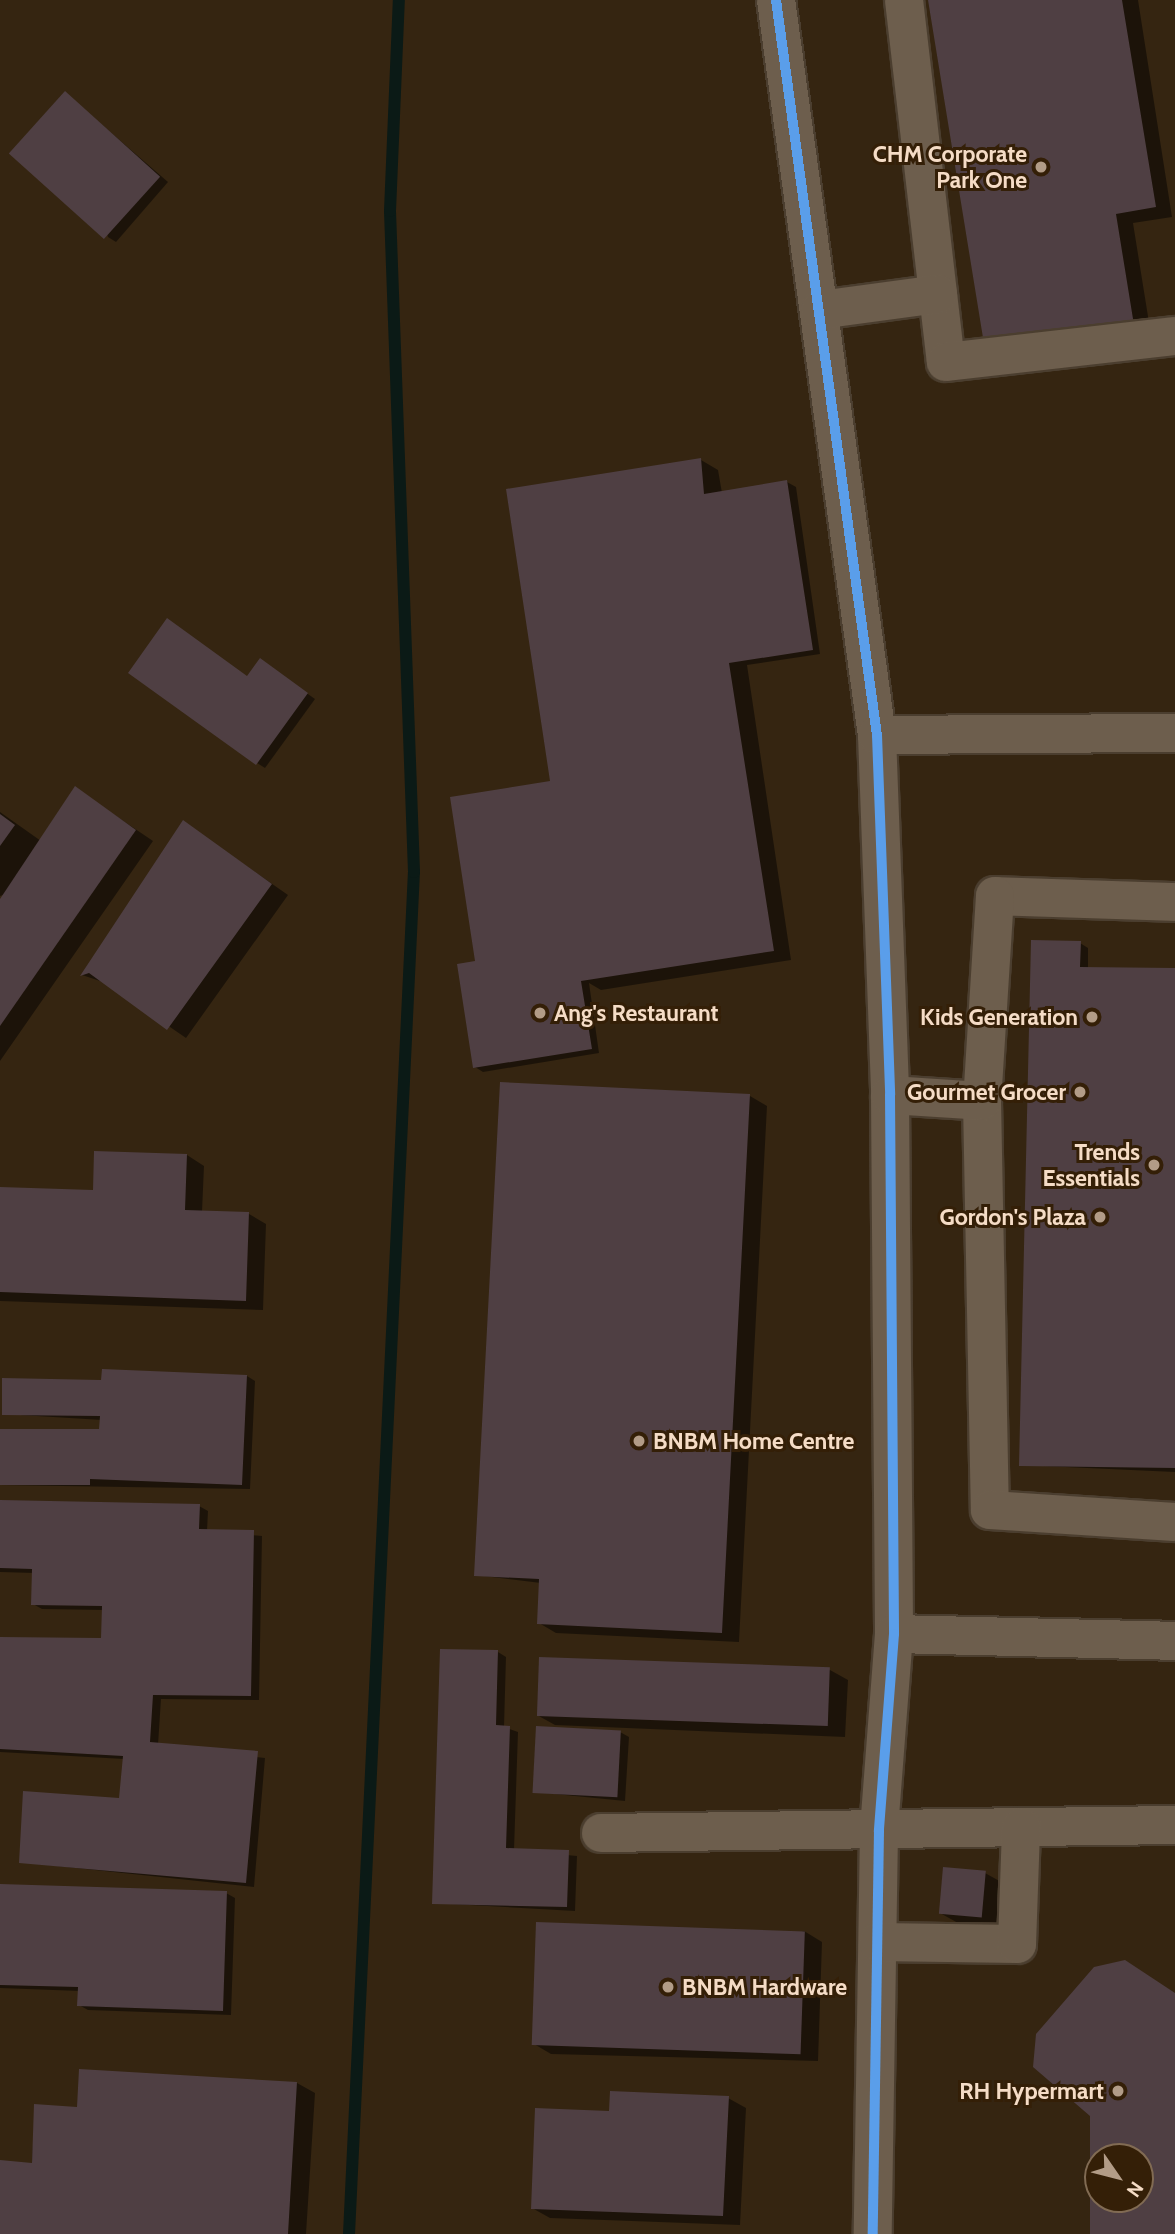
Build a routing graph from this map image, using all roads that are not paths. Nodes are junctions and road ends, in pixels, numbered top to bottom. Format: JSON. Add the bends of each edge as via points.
{"nodes":[{"id":1,"x":776,"y":0,"type":"edge"},
{"id":2,"x":904,"y":0,"type":"edge"},
{"id":3,"x":938,"y":294,"type":"junction"},
{"id":4,"x":820,"y":310,"type":"junction"},
{"id":5,"x":1175,"y":336,"type":"edge"},
{"id":6,"x":1175,"y":733,"type":"edge"},
{"id":7,"x":877,"y":735,"type":"junction"},
{"id":8,"x":1175,"y":902,"type":"edge"},
{"id":9,"x":890,"y":1095,"type":"junction"},
{"id":10,"x":982,"y":1101,"type":"junction"},
{"id":11,"x":1175,"y":1522,"type":"edge"},
{"id":12,"x":894,"y":1634,"type":"junction"},
{"id":13,"x":1175,"y":1641,"type":"edge"},
{"id":14,"x":1175,"y":1825,"type":"edge"},
{"id":15,"x":1021,"y":1827,"type":"junction"},
{"id":16,"x":879,"y":1831,"type":"junction"},
{"id":17,"x":601,"y":1833,"type":"dead end"},
{"id":18,"x":878,"y":1942,"type":"junction"},
{"id":19,"x":873,"y":2234,"type":"edge"}],
"edges":[{"from":1,"to":4,"type":"street"},
{"from":2,"to":3,"type":"street"},
{"from":3,"to":4,"type":"street"},
{"from":3,"to":5,"type":"street","via":[[946,362]]},
{"from":4,"to":7,"type":"street"},
{"from":6,"to":7,"type":"street"},
{"from":7,"to":9,"type":"street"},
{"from":8,"to":10,"type":"street","via":[[995,896]]},
{"from":9,"to":10,"type":"street"},
{"from":9,"to":12,"type":"street"},
{"from":10,"to":11,"type":"street","via":[[990,1510]]},
{"from":12,"to":13,"type":"street"},
{"from":12,"to":16,"type":"street"},
{"from":14,"to":15,"type":"street"},
{"from":15,"to":16,"type":"street"},
{"from":15,"to":18,"type":"street","via":[[1017,1944]]},
{"from":16,"to":17,"type":"street"},
{"from":16,"to":18,"type":"street"},
{"from":18,"to":19,"type":"street"}]}
